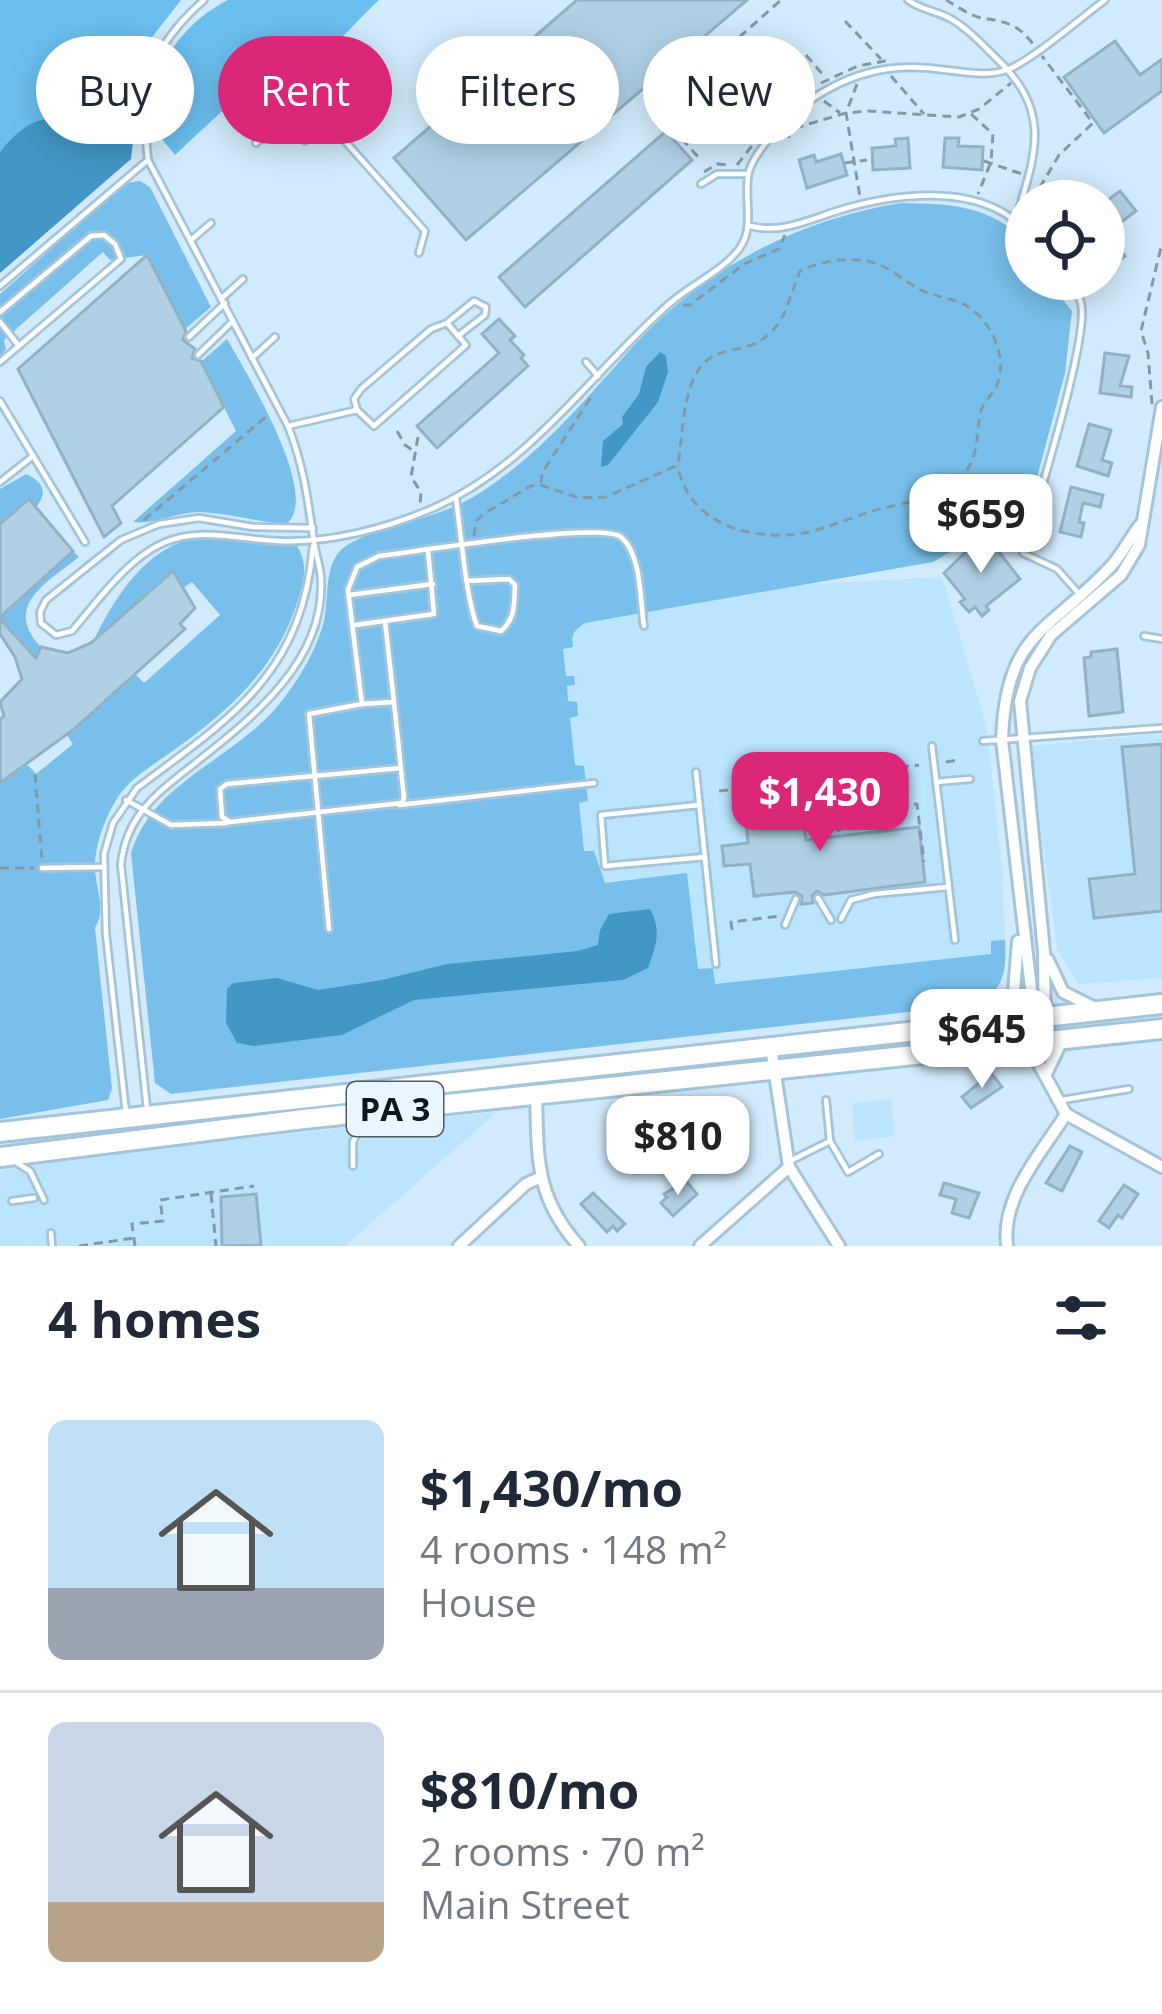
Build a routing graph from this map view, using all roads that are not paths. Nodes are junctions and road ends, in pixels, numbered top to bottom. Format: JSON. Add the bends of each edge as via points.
{"nodes":[{"id":1,"x":204,"y":0,"type":"edge"},
{"id":2,"x":908,"y":0,"type":"edge"},
{"id":3,"x":1105,"y":0,"type":"edge"},
{"id":4,"x":1010,"y":69,"type":"junction"},
{"id":5,"x":308,"y":98,"type":"joint"},
{"id":6,"x":815,"y":98,"type":"edge"},
{"id":7,"x":348,"y":144,"type":"edge"},
{"id":8,"x":764,"y":144,"type":"edge"},
{"id":9,"x":148,"y":160,"type":"junction"},
{"id":10,"x":369,"y":168,"type":"junction"},
{"id":11,"x":747,"y":174,"type":"junction"},
{"id":12,"x":358,"y":178,"type":"dead end"},
{"id":13,"x":1028,"y":180,"type":"edge"},
{"id":14,"x":701,"y":184,"type":"dead end"},
{"id":15,"x":1005,"y":214,"type":"edge"},
{"id":16,"x":211,"y":223,"type":"dead end"},
{"id":17,"x":750,"y":226,"type":"junction"},
{"id":18,"x":191,"y":240,"type":"junction"},
{"id":19,"x":419,"y":253,"type":"dead end"},
{"id":20,"x":243,"y":279,"type":"dead end"},
{"id":21,"x":0,"y":286,"type":"edge"},
{"id":22,"x":224,"y":300,"type":"junction"},
{"id":23,"x":1081,"y":300,"type":"edge"},
{"id":24,"x":0,"y":312,"type":"edge"},
{"id":25,"x":234,"y":320,"type":"junction"},
{"id":26,"x":0,"y":322,"type":"edge"},
{"id":27,"x":447,"y":323,"type":"junction"},
{"id":28,"x":458,"y":336,"type":"junction"},
{"id":29,"x":189,"y":337,"type":"dead end"},
{"id":30,"x":275,"y":337,"type":"dead end"},
{"id":31,"x":19,"y":346,"type":"junction"},
{"id":32,"x":198,"y":355,"type":"dead end"},
{"id":33,"x":253,"y":358,"type":"junction"},
{"id":34,"x":0,"y":362,"type":"edge"},
{"id":35,"x":586,"y":362,"type":"dead end"},
{"id":36,"x":598,"y":377,"type":"junction"},
{"id":37,"x":0,"y":401,"type":"edge"},
{"id":38,"x":1157,"y":406,"type":"edge"},
{"id":39,"x":357,"y":410,"type":"junction"},
{"id":40,"x":287,"y":426,"type":"junction"},
{"id":41,"x":33,"y":456,"type":"junction"},
{"id":42,"x":0,"y":482,"type":"edge"},
{"id":43,"x":1156,"y":482,"type":"edge"},
{"id":44,"x":456,"y":497,"type":"junction"},
{"id":45,"x":313,"y":528,"type":"junction"},
{"id":46,"x":314,"y":540,"type":"junction"},
{"id":47,"x":85,"y":542,"type":"dead end"},
{"id":48,"x":464,"y":545,"type":"junction"},
{"id":49,"x":428,"y":550,"type":"junction"},
{"id":50,"x":466,"y":580,"type":"junction"},
{"id":51,"x":433,"y":584,"type":"junction"},
{"id":52,"x":349,"y":595,"type":"junction"},
{"id":53,"x":1082,"y":598,"type":"junction"},
{"id":54,"x":385,"y":621,"type":"junction"},
{"id":55,"x":354,"y":625,"type":"junction"},
{"id":56,"x":644,"y":626,"type":"dead end"},
{"id":57,"x":1144,"y":635,"type":"dead end"},
{"id":58,"x":1162,"y":639,"type":"edge"},
{"id":59,"x":394,"y":702,"type":"junction"},
{"id":60,"x":362,"y":704,"type":"junction"},
{"id":61,"x":1162,"y":728,"type":"edge"},
{"id":62,"x":983,"y":740,"type":"dead end"},
{"id":63,"x":1002,"y":740,"type":"junction"},
{"id":64,"x":1022,"y":740,"type":"junction"},
{"id":65,"x":932,"y":746,"type":"dead end"},
{"id":66,"x":400,"y":768,"type":"junction"},
{"id":67,"x":696,"y":772,"type":"dead end"},
{"id":68,"x":314,"y":777,"type":"junction"},
{"id":69,"x":970,"y":778,"type":"dead end"},
{"id":70,"x":936,"y":782,"type":"junction"},
{"id":71,"x":594,"y":783,"type":"dead end"},
{"id":72,"x":126,"y":800,"type":"junction"},
{"id":73,"x":399,"y":805,"type":"junction"},
{"id":74,"x":699,"y":805,"type":"junction"},
{"id":75,"x":141,"y":809,"type":"junction"},
{"id":76,"x":318,"y":813,"type":"junction"},
{"id":77,"x":230,"y":822,"type":"junction"},
{"id":78,"x":705,"y":857,"type":"junction"},
{"id":79,"x":104,"y":867,"type":"junction"},
{"id":80,"x":42,"y":868,"type":"road end"},
{"id":81,"x":948,"y":887,"type":"junction"},
{"id":82,"x":818,"y":898,"type":"dead end"},
{"id":83,"x":796,"y":899,"type":"dead end"},
{"id":84,"x":1020,"y":902,"type":"junction"},
{"id":85,"x":841,"y":919,"type":"dead end"},
{"id":86,"x":831,"y":920,"type":"dead end"},
{"id":87,"x":784,"y":925,"type":"dead end"},
{"id":88,"x":329,"y":929,"type":"dead end"},
{"id":89,"x":955,"y":940,"type":"dead end"},
{"id":90,"x":1045,"y":952,"type":"junction"},
{"id":91,"x":716,"y":964,"type":"dead end"},
{"id":92,"x":1162,"y":1004,"type":"edge"},
{"id":93,"x":1118,"y":1009,"type":"junction"},
{"id":94,"x":1039,"y":1017,"type":"junction"},
{"id":95,"x":975,"y":1023,"type":"junction"},
{"id":96,"x":1162,"y":1029,"type":"edge"},
{"id":97,"x":1054,"y":1040,"type":"junction"},
{"id":98,"x":1017,"y":1045,"type":"junction"},
{"id":99,"x":771,"y":1047,"type":"junction"},
{"id":100,"x":773,"y":1068,"type":"junction"},
{"id":101,"x":1046,"y":1073,"type":"junction"},
{"id":102,"x":1129,"y":1089,"type":"dead end"},
{"id":103,"x":536,"y":1094,"type":"junction"},
{"id":104,"x":826,"y":1100,"type":"dead end"},
{"id":105,"x":1057,"y":1101,"type":"junction"},
{"id":106,"x":367,"y":1112,"type":"junction"},
{"id":107,"x":148,"y":1114,"type":"junction"},
{"id":108,"x":1066,"y":1114,"type":"junction"},
{"id":109,"x":127,"y":1116,"type":"junction"},
{"id":110,"x":0,"y":1132,"type":"edge"},
{"id":111,"x":138,"y":1140,"type":"junction"},
{"id":112,"x":830,"y":1141,"type":"junction"},
{"id":113,"x":879,"y":1154,"type":"dead end"},
{"id":114,"x":0,"y":1158,"type":"edge"},
{"id":115,"x":789,"y":1165,"type":"junction"},
{"id":116,"x":353,"y":1166,"type":"dead end"},
{"id":117,"x":1162,"y":1166,"type":"edge"},
{"id":118,"x":539,"y":1178,"type":"junction"},
{"id":119,"x":34,"y":1198,"type":"dead end"},
{"id":120,"x":44,"y":1200,"type":"dead end"},
{"id":121,"x":12,"y":1201,"type":"dead end"},
{"id":122,"x":51,"y":1233,"type":"dead end"},
{"id":123,"x":52,"y":1246,"type":"edge"},
{"id":124,"x":459,"y":1246,"type":"edge"},
{"id":125,"x":579,"y":1246,"type":"edge"},
{"id":126,"x":700,"y":1246,"type":"edge"},
{"id":127,"x":839,"y":1246,"type":"edge"},
{"id":128,"x":1006,"y":1246,"type":"edge"}],
"edges":[{"from":1,"to":9,"type":"lane","via":[[173,27],[149,69]]},
{"from":2,"to":4,"type":"lane","via":[[948,16]]},
{"from":3,"to":4,"type":"lane"},
{"from":4,"to":6,"type":"lane","via":[[886,68]]},
{"from":4,"to":13,"type":"lane","via":[[1035,118]]},
{"from":5,"to":5,"type":"lane","via":[[258,141],[235,116],[270,83],[295,85]]},
{"from":7,"to":10,"type":"lane"},
{"from":8,"to":11,"type":"lane"},
{"from":9,"to":18,"type":"lane"},
{"from":9,"to":21,"type":"lane"},
{"from":10,"to":12,"type":"lane"},
{"from":10,"to":19,"type":"lane","via":[[425,231]]},
{"from":11,"to":14,"type":"lane","via":[[717,174]]},
{"from":11,"to":17,"type":"lane"},
{"from":15,"to":17,"type":"lane","via":[[942,196],[862,205],[773,232]]},
{"from":16,"to":18,"type":"lane"},
{"from":17,"to":36,"type":"lane","via":[[735,254],[669,304]]},
{"from":18,"to":22,"type":"lane"},
{"from":20,"to":22,"type":"lane"},
{"from":22,"to":25,"type":"lane"},
{"from":22,"to":29,"type":"lane"},
{"from":23,"to":53,"type":"lane","via":[[1073,367],[1023,553],[1057,568]]},
{"from":24,"to":31,"type":"lane","via":[[91,236],[115,244],[121,259]]},
{"from":25,"to":32,"type":"lane"},
{"from":25,"to":33,"type":"lane"},
{"from":26,"to":31,"type":"lane"},
{"from":27,"to":28,"type":"lane"},
{"from":27,"to":28,"type":"lane","via":[[474,301],[486,307]]},
{"from":27,"to":39,"type":"lane","via":[[361,389]]},
{"from":28,"to":39,"type":"lane","via":[[466,345],[374,425]]},
{"from":30,"to":33,"type":"lane"},
{"from":31,"to":34,"type":"lane"},
{"from":33,"to":40,"type":"lane"},
{"from":35,"to":36,"type":"lane"},
{"from":36,"to":44,"type":"lane","via":[[500,471]]},
{"from":37,"to":41,"type":"lane"},
{"from":38,"to":43,"type":"street"},
{"from":39,"to":40,"type":"lane"},
{"from":40,"to":45,"type":"lane","via":[[302,460]]},
{"from":41,"to":42,"type":"lane"},
{"from":41,"to":47,"type":"lane"},
{"from":43,"to":53,"type":"street","via":[[1145,517]]},
{"from":44,"to":46,"type":"lane","via":[[381,527]]},
{"from":44,"to":48,"type":"lane"},
{"from":45,"to":46,"type":"lane"},
{"from":45,"to":46,"type":"lane","via":[[199,518],[159,524],[121,540],[46,600],[40,623],[56,635],[72,631],[147,552],[176,538]]},
{"from":46,"to":72,"type":"lane","via":[[301,613],[279,660],[243,706]]},
{"from":46,"to":75,"type":"lane","via":[[322,581],[291,672],[251,720]]},
{"from":48,"to":49,"type":"lane"},
{"from":48,"to":50,"type":"lane"},
{"from":48,"to":56,"type":"lane","via":[[611,532],[633,555]]},
{"from":49,"to":51,"type":"lane"},
{"from":49,"to":52,"type":"lane","via":[[367,560]]},
{"from":50,"to":50,"type":"lane","via":[[498,577],[515,585],[511,622],[501,631],[477,626]]},
{"from":51,"to":52,"type":"lane"},
{"from":51,"to":54,"type":"lane","via":[[434,614]]},
{"from":52,"to":55,"type":"lane"},
{"from":53,"to":63,"type":"street","via":[[1042,626],[1016,662]]},
{"from":53,"to":64,"type":"street","via":[[1030,668],[1020,701]]},
{"from":54,"to":55,"type":"lane"},
{"from":54,"to":59,"type":"lane"},
{"from":55,"to":60,"type":"lane"},
{"from":57,"to":58,"type":"lane"},
{"from":59,"to":60,"type":"lane"},
{"from":59,"to":66,"type":"lane"},
{"from":60,"to":68,"type":"lane","via":[[309,715]]},
{"from":61,"to":64,"type":"lane"},
{"from":62,"to":63,"type":"lane"},
{"from":63,"to":64,"type":"lane"},
{"from":63,"to":84,"type":"street"},
{"from":64,"to":90,"type":"street"},
{"from":65,"to":70,"type":"lane"},
{"from":66,"to":68,"type":"lane"},
{"from":66,"to":73,"type":"lane"},
{"from":67,"to":74,"type":"lane"},
{"from":68,"to":76,"type":"lane"},
{"from":68,"to":77,"type":"lane","via":[[223,786],[222,817]]},
{"from":69,"to":70,"type":"lane"},
{"from":70,"to":81,"type":"lane"},
{"from":71,"to":73,"type":"lane"},
{"from":72,"to":75,"type":"lane"},
{"from":72,"to":79,"type":"lane","via":[[107,838]]},
{"from":73,"to":76,"type":"lane"},
{"from":74,"to":78,"type":"lane"},
{"from":74,"to":78,"type":"lane","via":[[601,815],[605,866]]},
{"from":75,"to":77,"type":"lane","via":[[171,825]]},
{"from":75,"to":107,"type":"lane","via":[[121,865]]},
{"from":76,"to":77,"type":"lane"},
{"from":76,"to":88,"type":"lane"},
{"from":78,"to":91,"type":"lane"},
{"from":79,"to":80,"type":"lane"},
{"from":79,"to":109,"type":"lane"},
{"from":81,"to":85,"type":"lane","via":[[851,900]]},
{"from":81,"to":89,"type":"lane"},
{"from":82,"to":86,"type":"lane"},
{"from":83,"to":87,"type":"lane"},
{"from":84,"to":94,"type":"street"},
{"from":84,"to":95,"type":"street","via":[[1014,992],[995,1015]]},
{"from":90,"to":93,"type":"street","via":[[1070,998]]},
{"from":90,"to":94,"type":"street"},
{"from":92,"to":93,"type":"highway","number":"PA 3"},
{"from":93,"to":94,"type":"highway","number":"PA 3"},
{"from":94,"to":95,"type":"highway","number":"PA 3"},
{"from":94,"to":97,"type":"street"},
{"from":95,"to":99,"type":"highway","number":"PA 3"},
{"from":96,"to":97,"type":"highway","number":"PA 3"},
{"from":97,"to":98,"type":"highway","number":"PA 3"},
{"from":97,"to":101,"type":"street"},
{"from":98,"to":100,"type":"highway","number":"PA 3"},
{"from":98,"to":101,"type":"street","via":[[1031,1050]]},
{"from":99,"to":100,"type":"street"},
{"from":99,"to":107,"type":"highway","number":"PA 3"},
{"from":100,"to":103,"type":"highway","number":"PA 3"},
{"from":100,"to":115,"type":"street"},
{"from":101,"to":105,"type":"street"},
{"from":102,"to":105,"type":"lane"},
{"from":103,"to":106,"type":"highway","number":"PA 3"},
{"from":103,"to":118,"type":"street"},
{"from":104,"to":112,"type":"lane"},
{"from":105,"to":108,"type":"street"},
{"from":106,"to":111,"type":"highway","number":"PA 3"},
{"from":106,"to":116,"type":"lane","via":[[353,1142]]},
{"from":107,"to":109,"type":"highway","number":"PA 3"},
{"from":107,"to":111,"type":"lane"},
{"from":108,"to":117,"type":"street"},
{"from":108,"to":128,"type":"street","via":[[1009,1204]]},
{"from":109,"to":110,"type":"highway","number":"PA 3"},
{"from":109,"to":111,"type":"lane"},
{"from":111,"to":114,"type":"highway","number":"PA 3"},
{"from":112,"to":113,"type":"lane","via":[[848,1172]]},
{"from":112,"to":115,"type":"lane"},
{"from":114,"to":120,"type":"lane","via":[[30,1171]]},
{"from":115,"to":126,"type":"street"},
{"from":115,"to":127,"type":"street"},
{"from":118,"to":124,"type":"street"},
{"from":118,"to":125,"type":"street"},
{"from":119,"to":121,"type":"lane"},
{"from":122,"to":123,"type":"lane"}]}
